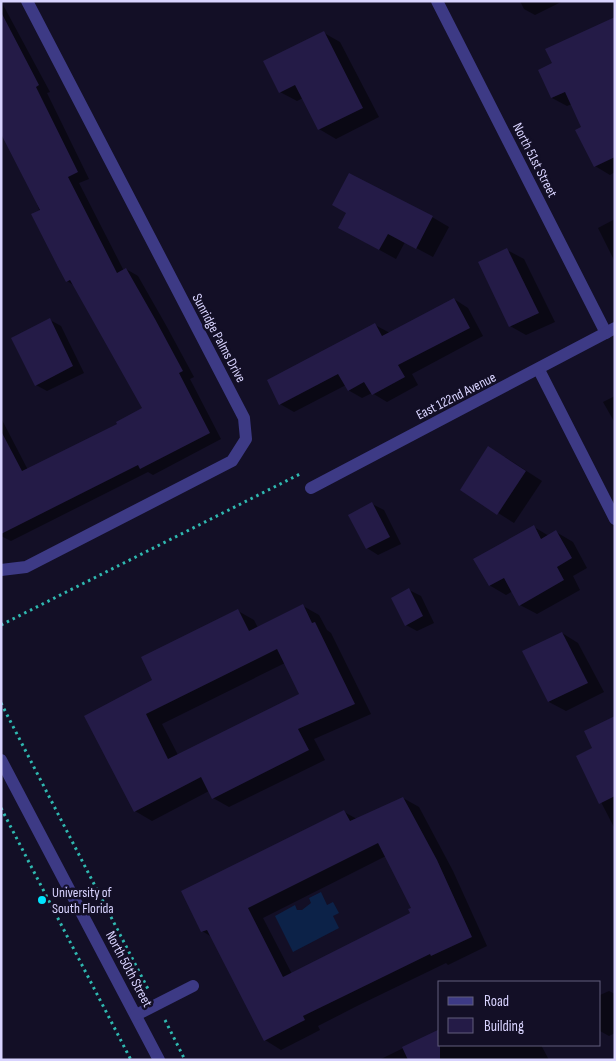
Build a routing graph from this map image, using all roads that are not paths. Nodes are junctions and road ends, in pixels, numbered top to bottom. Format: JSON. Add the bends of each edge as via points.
{"nodes":[{"id":1,"x":27,"y":1,"type":"edge"},
{"id":2,"x":437,"y":1,"type":"edge"},
{"id":3,"x":610,"y":331,"type":"edge"},
{"id":4,"x":539,"y":370,"type":"junction"},
{"id":5,"x":311,"y":488,"type":"dead end"},
{"id":6,"x":615,"y":519,"type":"edge"},
{"id":7,"x":1,"y":570,"type":"edge"},
{"id":8,"x":1,"y":760,"type":"edge"},
{"id":9,"x":193,"y":986,"type":"dead end"},
{"id":10,"x":136,"y":1015,"type":"junction"},
{"id":11,"x":159,"y":1060,"type":"edge"}],
"edges":[{"from":1,"to":7,"type":"street","name":"Sunridge Palms Drive","via":[[244,418],[246,439],[232,461],[26,567]]},
{"from":2,"to":3,"type":"street","name":"North 51st Street"},
{"from":3,"to":4,"type":"street","name":"East 122nd Avenue"},
{"from":4,"to":5,"type":"street","name":"East 122nd Avenue"},
{"from":4,"to":6,"type":"street"},
{"from":8,"to":10,"type":"street","name":"North 50th Street"},
{"from":9,"to":10,"type":"street"},
{"from":10,"to":11,"type":"street","name":"North 50th Street"}]}
